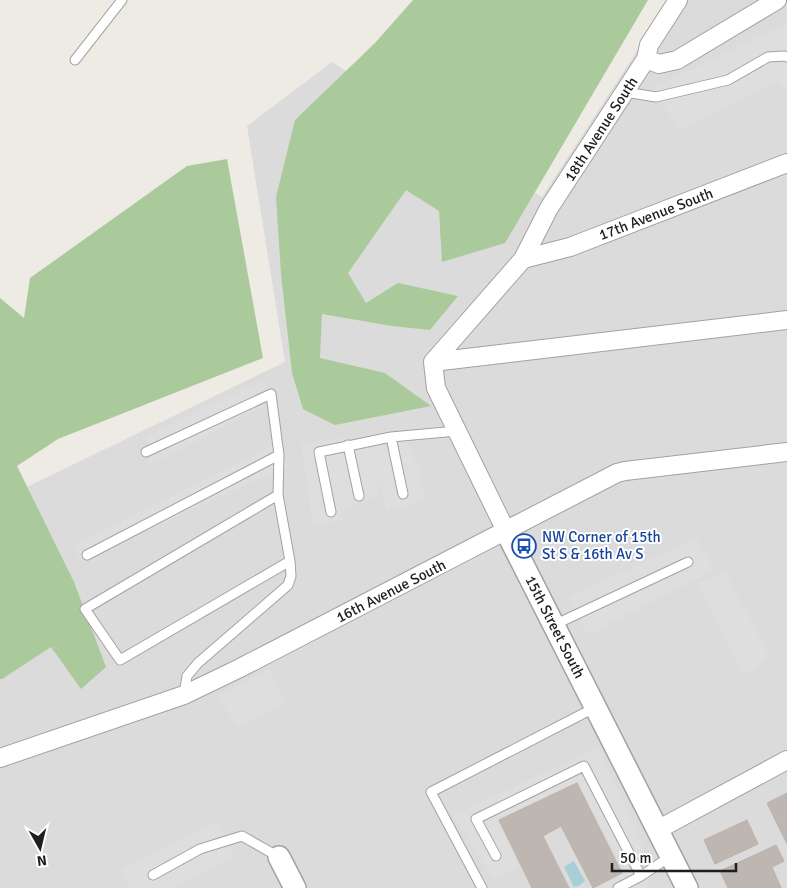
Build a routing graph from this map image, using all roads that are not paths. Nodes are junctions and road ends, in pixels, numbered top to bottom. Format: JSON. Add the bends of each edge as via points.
{"nodes":[{"id":1,"x":122,"y":0,"type":"edge"},
{"id":2,"x":678,"y":0,"type":"edge"},
{"id":3,"x":777,"y":0,"type":"edge"},
{"id":4,"x":787,"y":57,"type":"edge"},
{"id":5,"x":646,"y":59,"type":"junction"},
{"id":6,"x":75,"y":60,"type":"dead end"},
{"id":7,"x":625,"y":92,"type":"junction"},
{"id":8,"x":787,"y":163,"type":"edge"},
{"id":9,"x":523,"y":259,"type":"junction"},
{"id":10,"x":787,"y":320,"type":"edge"},
{"id":11,"x":433,"y":362,"type":"junction"},
{"id":12,"x":457,"y":431,"type":"junction"},
{"id":13,"x":391,"y":437,"type":"junction"},
{"id":14,"x":348,"y":445,"type":"junction"},
{"id":15,"x":146,"y":452,"type":"dead end"},
{"id":16,"x":787,"y":452,"type":"edge"},
{"id":17,"x":279,"y":455,"type":"junction"},
{"id":18,"x":403,"y":494,"type":"dead end"},
{"id":19,"x":278,"y":495,"type":"junction"},
{"id":20,"x":360,"y":496,"type":"dead end"},
{"id":21,"x":331,"y":512,"type":"dead end"},
{"id":22,"x":506,"y":531,"type":"junction"},
{"id":23,"x":87,"y":554,"type":"dead end"},
{"id":24,"x":290,"y":561,"type":"junction"},
{"id":25,"x":688,"y":562,"type":"dead end"},
{"id":26,"x":554,"y":625,"type":"junction"},
{"id":27,"x":184,"y":695,"type":"junction"},
{"id":28,"x":596,"y":707,"type":"junction"},
{"id":29,"x":0,"y":758,"type":"edge"},
{"id":30,"x":787,"y":760,"type":"edge"},
{"id":31,"x":659,"y":830,"type":"junction"},
{"id":32,"x":496,"y":856,"type":"dead end"},
{"id":33,"x":672,"y":856,"type":"junction"},
{"id":34,"x":279,"y":857,"type":"joint"},
{"id":35,"x":153,"y":875,"type":"dead end"},
{"id":36,"x":641,"y":876,"type":"junction"},
{"id":37,"x":295,"y":888,"type":"edge"},
{"id":38,"x":482,"y":888,"type":"edge"},
{"id":39,"x":618,"y":888,"type":"edge"},
{"id":40,"x":687,"y":888,"type":"edge"}],
"edges":[{"from":1,"to":6,"type":"lane"},
{"from":2,"to":5,"type":"street","name":"18th Avenue South","via":[[649,45]]},
{"from":3,"to":5,"type":"street","via":[[677,60],[659,64]]},
{"from":4,"to":7,"type":"lane","via":[[768,57],[728,80],[656,97]]},
{"from":5,"to":7,"type":"street","name":"18th Avenue South"},
{"from":7,"to":9,"type":"street","name":"18th Avenue South","via":[[549,208]]},
{"from":8,"to":9,"type":"street","name":"17th Avenue South","via":[[570,247]]},
{"from":9,"to":11,"type":"street"},
{"from":10,"to":11,"type":"street"},
{"from":11,"to":12,"type":"street","name":"15th Street South","via":[[436,388]]},
{"from":12,"to":13,"type":"lane"},
{"from":12,"to":22,"type":"street","name":"15th Street South"},
{"from":13,"to":14,"type":"lane"},
{"from":13,"to":18,"type":"lane"},
{"from":14,"to":20,"type":"lane"},
{"from":14,"to":21,"type":"lane","via":[[319,452]]},
{"from":15,"to":17,"type":"lane","via":[[271,394]]},
{"from":16,"to":22,"type":"street","name":"16th Avenue South","via":[[624,471]]},
{"from":17,"to":19,"type":"lane"},
{"from":17,"to":23,"type":"lane"},
{"from":19,"to":24,"type":"lane"},
{"from":19,"to":24,"type":"lane","via":[[85,609],[120,660]]},
{"from":22,"to":26,"type":"street","name":"15th Street South"},
{"from":22,"to":27,"type":"street","name":"16th Avenue South"},
{"from":24,"to":27,"type":"lane","via":[[288,585],[198,663],[187,676]]},
{"from":25,"to":26,"type":"lane"},
{"from":26,"to":28,"type":"street","name":"15th Street South"},
{"from":27,"to":29,"type":"street","name":"16th Avenue South"},
{"from":28,"to":31,"type":"street","name":"15th Street South"},
{"from":28,"to":38,"type":"lane","via":[[430,792]]},
{"from":30,"to":31,"type":"street"},
{"from":31,"to":33,"type":"street","name":"15th Street South"},
{"from":32,"to":36,"type":"lane","via":[[476,819],[584,766]]},
{"from":33,"to":36,"type":"lane"},
{"from":33,"to":40,"type":"street","name":"15th Street South"},
{"from":34,"to":35,"type":"lane","via":[[242,836],[200,849]]},
{"from":34,"to":37,"type":"street"},
{"from":36,"to":39,"type":"lane"}]}
